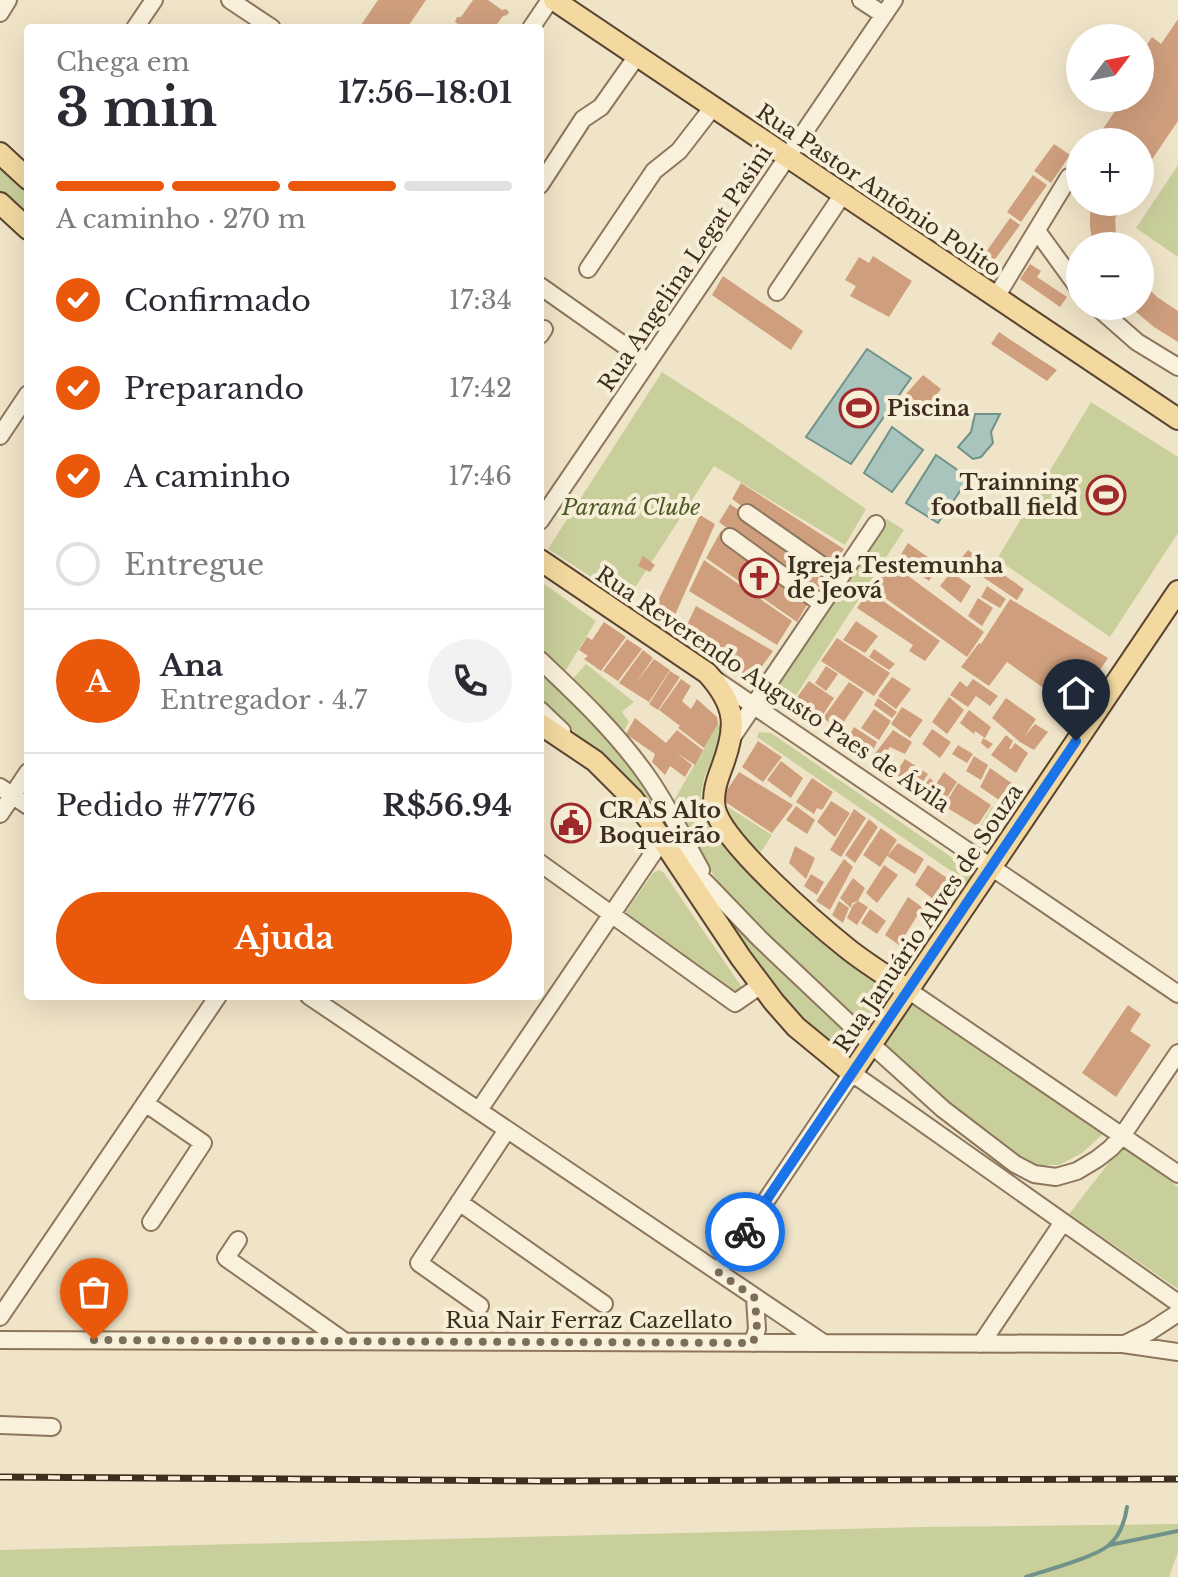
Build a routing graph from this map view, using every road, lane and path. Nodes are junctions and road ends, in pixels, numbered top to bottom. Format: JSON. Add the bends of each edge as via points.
{"nodes":[{"id":1,"x":8,"y":0,"type":"edge"},
{"id":2,"x":154,"y":0,"type":"edge"},
{"id":3,"x":230,"y":0,"type":"edge"},
{"id":4,"x":552,"y":0,"type":"edge"},
{"id":5,"x":861,"y":0,"type":"edge"},
{"id":6,"x":894,"y":0,"type":"edge"},
{"id":7,"x":0,"y":13,"type":"edge"},
{"id":8,"x":884,"y":15,"type":"junction"},
{"id":9,"x":138,"y":24,"type":"edge"},
{"id":10,"x":266,"y":24,"type":"edge"},
{"id":11,"x":534,"y":24,"type":"edge"},
{"id":12,"x":637,"y":56,"type":"junction"},
{"id":13,"x":713,"y":107,"type":"junction"},
{"id":14,"x":0,"y":153,"type":"edge"},
{"id":15,"x":788,"y":157,"type":"junction"},
{"id":16,"x":24,"y":175,"type":"edge"},
{"id":17,"x":544,"y":179,"type":"edge"},
{"id":18,"x":1066,"y":182,"type":"edge"},
{"id":19,"x":843,"y":194,"type":"junction"},
{"id":20,"x":3,"y":214,"type":"edge"},
{"id":21,"x":24,"y":227,"type":"edge"},
{"id":22,"x":1037,"y":231,"type":"junction"},
{"id":23,"x":588,"y":269,"type":"dead end"},
{"id":24,"x":1066,"y":271,"type":"edge"},
{"id":25,"x":544,"y":289,"type":"edge"},
{"id":26,"x":777,"y":292,"type":"dead end"},
{"id":27,"x":996,"y":297,"type":"junction"},
{"id":28,"x":1112,"y":320,"type":"edge"},
{"id":29,"x":648,"y":362,"type":"junction"},
{"id":30,"x":1178,"y":367,"type":"edge"},
{"id":31,"x":24,"y":400,"type":"edge"},
{"id":32,"x":1178,"y":419,"type":"edge"},
{"id":33,"x":0,"y":436,"type":"edge"},
{"id":34,"x":747,"y":513,"type":"dead end"},
{"id":35,"x":544,"y":515,"type":"edge"},
{"id":36,"x":876,"y":524,"type":"dead end"},
{"id":37,"x":730,"y":537,"type":"dead end"},
{"id":38,"x":544,"y":563,"type":"edge"},
{"id":39,"x":840,"y":578,"type":"junction"},
{"id":40,"x":1178,"y":591,"type":"edge"},
{"id":41,"x":822,"y":604,"type":"junction"},
{"id":42,"x":544,"y":664,"type":"edge"},
{"id":43,"x":707,"y":673,"type":"junction"},
{"id":44,"x":753,"y":705,"type":"junction"},
{"id":45,"x":544,"y":714,"type":"edge"},
{"id":46,"x":544,"y":727,"type":"edge"},
{"id":47,"x":733,"y":736,"type":"junction"},
{"id":48,"x":595,"y":761,"type":"junction"},
{"id":49,"x":24,"y":775,"type":"edge"},
{"id":50,"x":6,"y":791,"type":"edge"},
{"id":51,"x":24,"y":803,"type":"edge"},
{"id":52,"x":0,"y":814,"type":"edge"},
{"id":53,"x":662,"y":840,"type":"junction"},
{"id":54,"x":544,"y":866,"type":"edge"},
{"id":55,"x":992,"y":867,"type":"junction"},
{"id":56,"x":709,"y":886,"type":"junction"},
{"id":57,"x":611,"y":913,"type":"junction"},
{"id":58,"x":761,"y":985,"type":"junction"},
{"id":59,"x":908,"y":990,"type":"junction"},
{"id":60,"x":1178,"y":994,"type":"edge"},
{"id":61,"x":215,"y":1000,"type":"edge"},
{"id":62,"x":315,"y":1000,"type":"edge"},
{"id":63,"x":871,"y":1044,"type":"junction"},
{"id":64,"x":1178,"y":1053,"type":"edge"},
{"id":65,"x":852,"y":1073,"type":"junction"},
{"id":66,"x":145,"y":1103,"type":"junction"},
{"id":67,"x":479,"y":1110,"type":"junction"},
{"id":68,"x":507,"y":1130,"type":"junction"},
{"id":69,"x":1122,"y":1136,"type":"junction"},
{"id":70,"x":1178,"y":1174,"type":"edge"},
{"id":71,"x":459,"y":1202,"type":"junction"},
{"id":72,"x":151,"y":1222,"type":"dead end"},
{"id":73,"x":1063,"y":1222,"type":"junction"},
{"id":74,"x":238,"y":1240,"type":"dead end"},
{"id":75,"x":718,"y":1272,"type":"junction"},
{"id":76,"x":755,"y":1298,"type":"junction"},
{"id":77,"x":1178,"y":1303,"type":"edge"},
{"id":78,"x":604,"y":1304,"type":"dead end"},
{"id":79,"x":480,"y":1306,"type":"dead end"},
{"id":80,"x":1178,"y":1313,"type":"edge"},
{"id":81,"x":0,"y":1317,"type":"edge"},
{"id":82,"x":0,"y":1340,"type":"edge"},
{"id":83,"x":344,"y":1341,"type":"junction"},
{"id":84,"x":753,"y":1343,"type":"junction"},
{"id":85,"x":823,"y":1343,"type":"junction"},
{"id":86,"x":981,"y":1344,"type":"junction"},
{"id":87,"x":1123,"y":1344,"type":"junction"},
{"id":88,"x":1178,"y":1352,"type":"edge"},
{"id":89,"x":0,"y":1425,"type":"edge"},
{"id":90,"x":52,"y":1427,"type":"dead end"}],
"edges":[{"from":1,"to":7,"type":"street"},
{"from":2,"to":9,"type":"street"},
{"from":3,"to":10,"type":"street"},
{"from":4,"to":11,"type":"street"},
{"from":4,"to":12,"type":"main road","name":"Rua Pastor Antônio Polito"},
{"from":5,"to":8,"type":"street"},
{"from":6,"to":8,"type":"street","name":"Rua Angelina Legat Pasini"},
{"from":8,"to":15,"type":"street","name":"Rua Angelina Legat Pasini"},
{"from":12,"to":13,"type":"main road","name":"Rua Pastor Antônio Polito"},
{"from":12,"to":17,"type":"street","via":[[601,107],[583,119]]},
{"from":13,"to":15,"type":"main road","name":"Rua Pastor Antônio Polito"},
{"from":13,"to":23,"type":"street","via":[[679,151],[654,171]]},
{"from":14,"to":16,"type":"main road"},
{"from":15,"to":19,"type":"main road","name":"Rua Pastor Antônio Polito"},
{"from":15,"to":29,"type":"street","name":"Rua Angelina Legat Pasini"},
{"from":18,"to":22,"type":"street"},
{"from":19,"to":26,"type":"street"},
{"from":19,"to":27,"type":"main road","name":"Rua Pastor Antônio Polito"},
{"from":20,"to":21,"type":"main road"},
{"from":22,"to":24,"type":"street"},
{"from":22,"to":27,"type":"street"},
{"from":25,"to":29,"type":"street"},
{"from":27,"to":32,"type":"main road","name":"Rua Pastor Antônio Polito"},
{"from":28,"to":30,"type":"street"},
{"from":29,"to":35,"type":"street","name":"Rua Angelina Legat Pasini"},
{"from":31,"to":33,"type":"street"},
{"from":34,"to":39,"type":"street"},
{"from":36,"to":39,"type":"street"},
{"from":37,"to":41,"type":"street"},
{"from":38,"to":43,"type":"main road","name":"Rua Reverendo Augusto Paes de Ávila"},
{"from":39,"to":41,"type":"street"},
{"from":40,"to":55,"type":"main road","name":"Rua Januário Alves de Souza"},
{"from":41,"to":44,"type":"street"},
{"from":42,"to":56,"type":"street","via":[[631,754]]},
{"from":43,"to":44,"type":"street","name":"Rua Reverendo Augusto Paes de Ávila"},
{"from":43,"to":47,"type":"main road","via":[[728,705]]},
{"from":44,"to":47,"type":"street"},
{"from":44,"to":55,"type":"street","name":"Rua Reverendo Augusto Paes de Ávila"},
{"from":45,"to":48,"type":"street"},
{"from":46,"to":48,"type":"main road"},
{"from":47,"to":59,"type":"main road","via":[[716,783],[715,809],[726,831],[842,944]]},
{"from":48,"to":53,"type":"main road","via":[[633,799]]},
{"from":49,"to":50,"type":"street"},
{"from":50,"to":51,"type":"street"},
{"from":50,"to":52,"type":"street"},
{"from":53,"to":56,"type":"street"},
{"from":53,"to":57,"type":"street"},
{"from":53,"to":58,"type":"main road"},
{"from":54,"to":57,"type":"street"},
{"from":55,"to":59,"type":"main road","name":"Rua Januário Alves de Souza"},
{"from":55,"to":60,"type":"street","name":"Rua Reverendo Augusto Paes de Ávila"},
{"from":56,"to":63,"type":"street"},
{"from":57,"to":58,"type":"street","via":[[735,1003]]},
{"from":57,"to":67,"type":"street"},
{"from":58,"to":65,"type":"main road","via":[[796,1027]]},
{"from":59,"to":63,"type":"main road","name":"Rua Januário Alves de Souza"},
{"from":59,"to":69,"type":"street"},
{"from":61,"to":66,"type":"street"},
{"from":62,"to":67,"type":"street"},
{"from":63,"to":65,"type":"main road","name":"Rua Januário Alves de Souza"},
{"from":63,"to":69,"type":"street","via":[[971,1132],[1034,1174],[1056,1177],[1077,1171]]},
{"from":64,"to":69,"type":"street"},
{"from":65,"to":73,"type":"street"},
{"from":65,"to":75,"type":"street","name":"Rua Januário Alves de Souza"},
{"from":66,"to":72,"type":"street","via":[[203,1143]]},
{"from":66,"to":81,"type":"street"},
{"from":67,"to":68,"type":"street"},
{"from":68,"to":71,"type":"street"},
{"from":68,"to":75,"type":"street"},
{"from":69,"to":70,"type":"street"},
{"from":71,"to":78,"type":"street"},
{"from":71,"to":79,"type":"street","via":[[419,1263]]},
{"from":73,"to":77,"type":"street"},
{"from":73,"to":86,"type":"street"},
{"from":74,"to":83,"type":"street","via":[[226,1258]]},
{"from":75,"to":76,"type":"street"},
{"from":76,"to":84,"type":"street"},
{"from":76,"to":85,"type":"street"},
{"from":80,"to":87,"type":"street"},
{"from":82,"to":83,"type":"street","name":"Rua Nair Ferraz Cazellato"},
{"from":83,"to":84,"type":"street","name":"Rua Nair Ferraz Cazellato"},
{"from":84,"to":85,"type":"street","name":"Rua Nair Ferraz Cazellato"},
{"from":85,"to":86,"type":"street","name":"Rua Nair Ferraz Cazellato"},
{"from":86,"to":87,"type":"street","name":"Rua Nair Ferraz Cazellato"},
{"from":87,"to":88,"type":"street","name":"Rua Nair Ferraz Cazellato"},
{"from":89,"to":90,"type":"street"}]}
